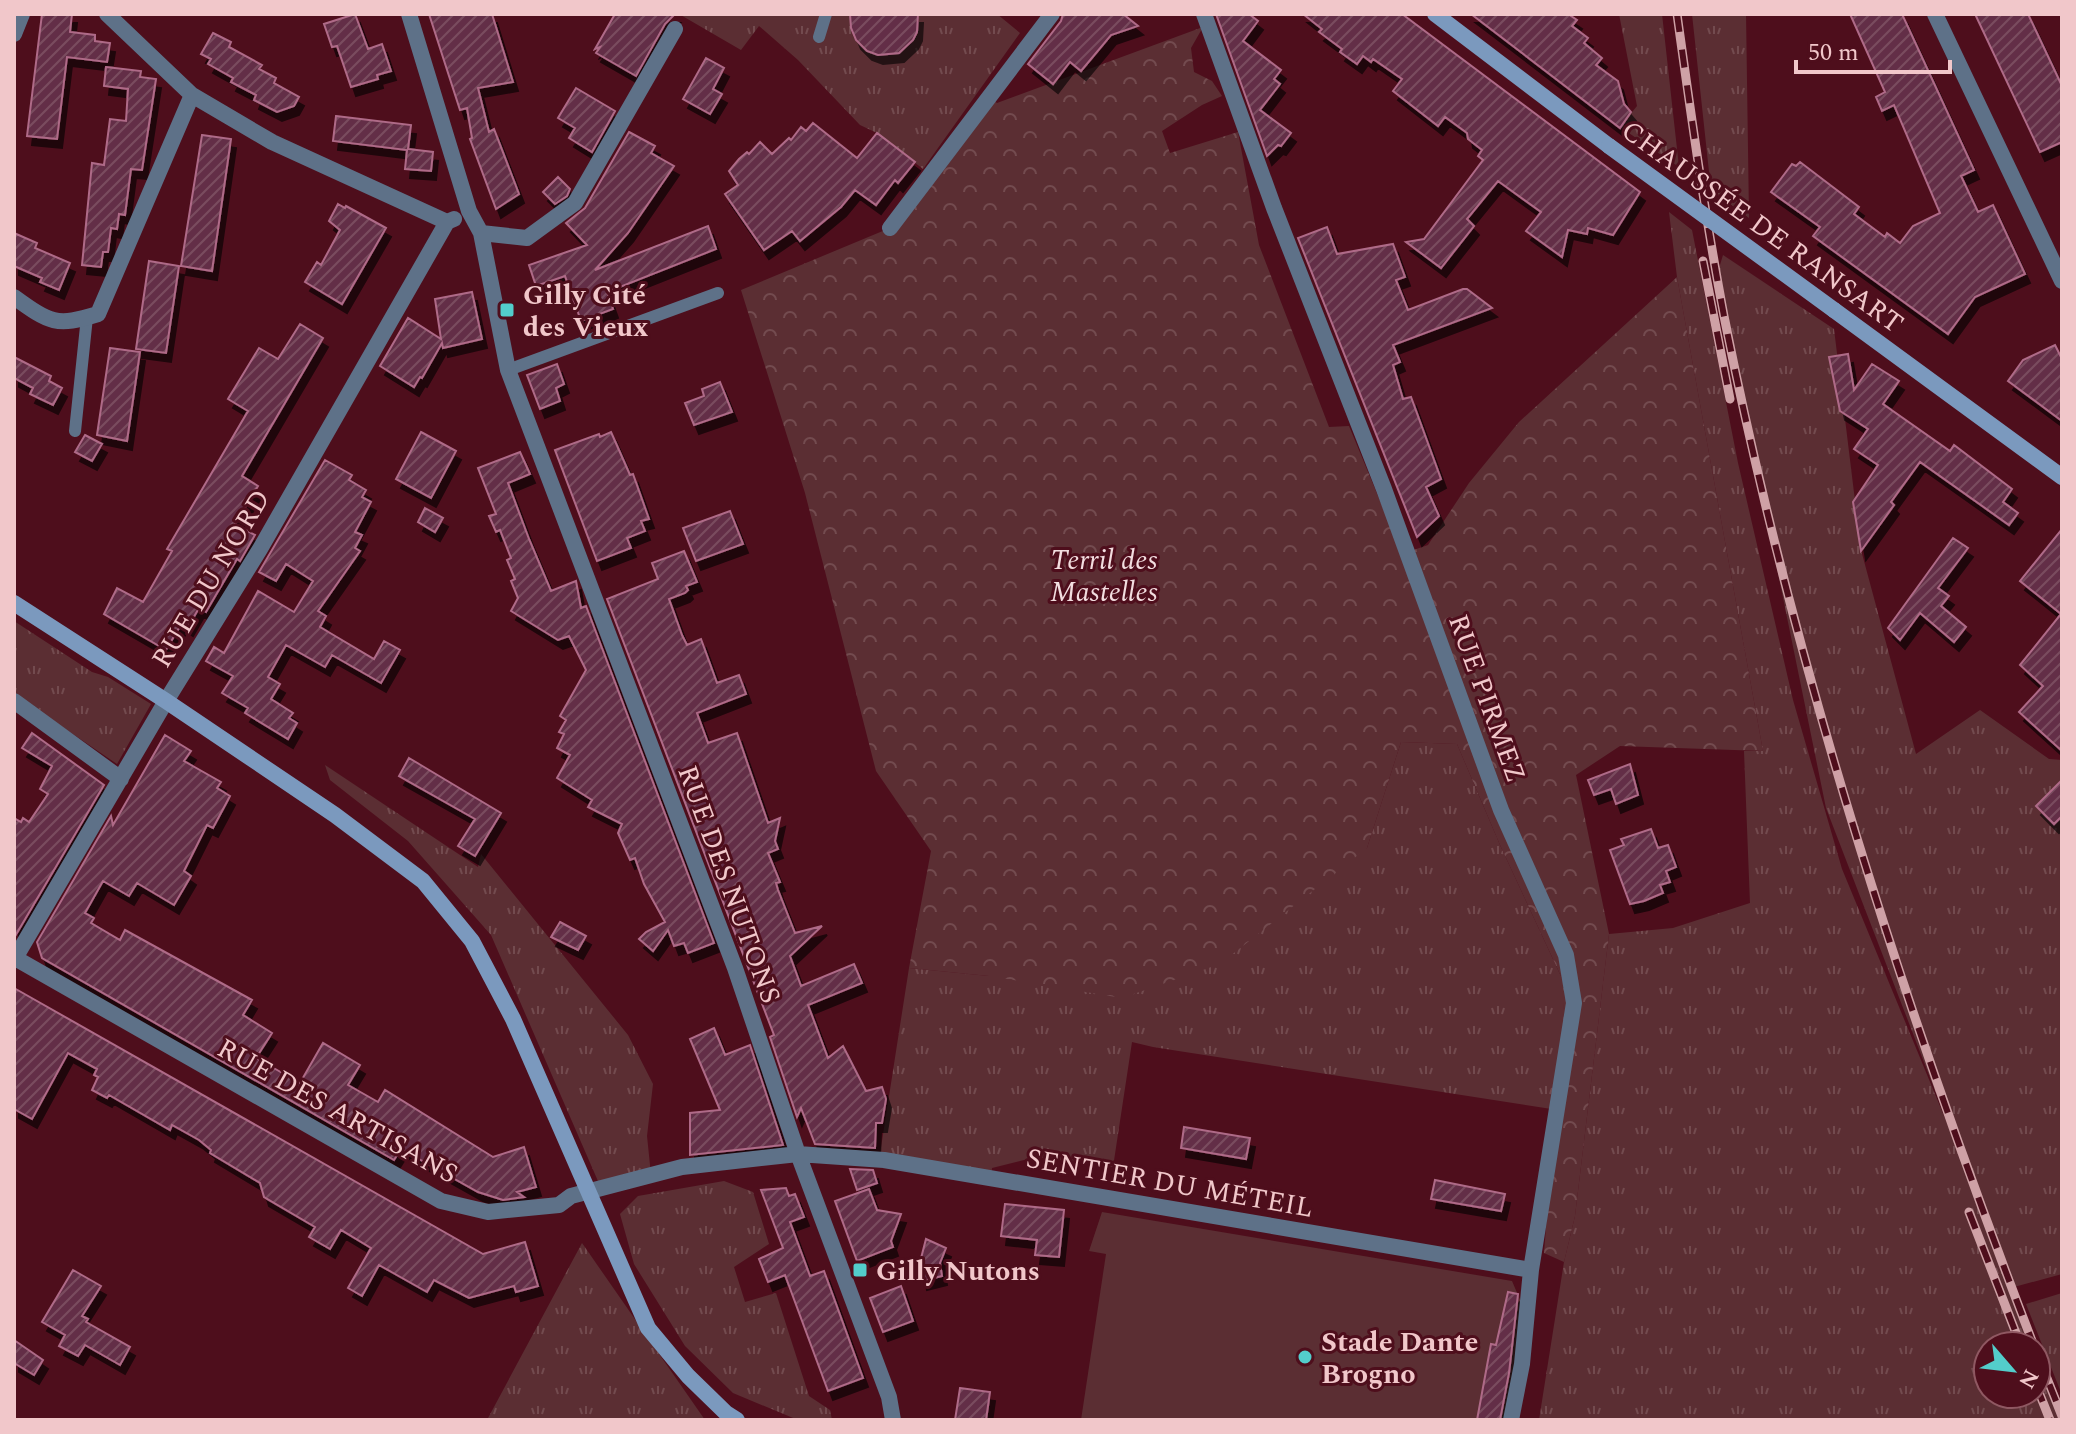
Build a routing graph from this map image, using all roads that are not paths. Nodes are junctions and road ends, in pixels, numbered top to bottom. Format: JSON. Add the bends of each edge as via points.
{"nodes":[{"id":1,"x":22,"y":14,"type":"edge"},
{"id":2,"x":107,"y":14,"type":"edge"},
{"id":3,"x":409,"y":14,"type":"edge"},
{"id":4,"x":826,"y":14,"type":"edge"},
{"id":5,"x":1052,"y":14,"type":"edge"},
{"id":6,"x":1204,"y":14,"type":"edge"},
{"id":7,"x":1435,"y":14,"type":"edge"},
{"id":8,"x":1935,"y":14,"type":"edge"},
{"id":9,"x":675,"y":29,"type":"dead end"},
{"id":10,"x":14,"y":34,"type":"edge"},
{"id":11,"x":819,"y":37,"type":"dead end"},
{"id":12,"x":192,"y":95,"type":"junction"},
{"id":13,"x":469,"y":211,"type":"junction"},
{"id":14,"x":447,"y":222,"type":"junction"},
{"id":15,"x":890,"y":228,"type":"dead end"},
{"id":16,"x":481,"y":233,"type":"junction"},
{"id":17,"x":2062,"y":281,"type":"edge"},
{"id":18,"x":718,"y":293,"type":"dead end"},
{"id":19,"x":14,"y":297,"type":"edge"},
{"id":20,"x":87,"y":317,"type":"junction"},
{"id":21,"x":508,"y":370,"type":"junction"},
{"id":22,"x":75,"y":431,"type":"dead end"},
{"id":23,"x":2062,"y":477,"type":"edge"},
{"id":24,"x":14,"y":603,"type":"edge"},
{"id":25,"x":14,"y":701,"type":"edge"},
{"id":26,"x":166,"y":701,"type":"junction"},
{"id":27,"x":121,"y":779,"type":"junction"},
{"id":28,"x":14,"y":959,"type":"edge"},
{"id":29,"x":798,"y":1154,"type":"junction"},
{"id":30,"x":588,"y":1192,"type":"junction"},
{"id":31,"x":1531,"y":1270,"type":"junction"},
{"id":32,"x":737,"y":1420,"type":"edge"},
{"id":33,"x":893,"y":1420,"type":"edge"},
{"id":34,"x":1511,"y":1420,"type":"edge"}],
"edges":[{"from":1,"to":10,"type":"street"},
{"from":2,"to":12,"type":"street"},
{"from":3,"to":13,"type":"street","name":"RUE DES NUTONS"},
{"from":4,"to":11,"type":"lane"},
{"from":5,"to":15,"type":"street"},
{"from":6,"to":31,"type":"street","name":"RUE PIRMEZ","via":[[1501,810],[1566,955],[1574,1003]]},
{"from":7,"to":23,"type":"main road","name":"CHAUSSÉE DE RANSART","bridge":true},
{"from":8,"to":17,"type":"street"},
{"from":9,"to":16,"type":"street","via":[[575,203],[527,238]]},
{"from":12,"to":14,"type":"street","via":[[272,142]]},
{"from":12,"to":20,"type":"street","via":[[98,314]]},
{"from":13,"to":14,"type":"street"},
{"from":13,"to":16,"type":"street","name":"RUE DES NUTONS"},
{"from":14,"to":26,"type":"street","name":"RUE DU NORD","via":[[260,549]]},
{"from":16,"to":21,"type":"street","name":"RUE DES NUTONS"},
{"from":18,"to":21,"type":"lane"},
{"from":19,"to":20,"type":"street","via":[[44,318],[69,323]]},
{"from":20,"to":22,"type":"lane"},
{"from":21,"to":29,"type":"street","name":"RUE DES NUTONS","via":[[729,954]]},
{"from":24,"to":26,"type":"main road"},
{"from":25,"to":27,"type":"street"},
{"from":26,"to":27,"type":"street","name":"RUE DU NORD"},
{"from":26,"to":30,"type":"main road","via":[[423,881],[472,941],[513,1019]]},
{"from":27,"to":28,"type":"street","name":"RUE DU NORD"},
{"from":28,"to":30,"type":"street","name":"RUE DES ARTISANS","via":[[441,1201],[488,1212],[559,1205]]},
{"from":29,"to":30,"type":"street","name":"RUE DES ARTISANS","via":[[682,1167]]},
{"from":29,"to":31,"type":"street","name":"SENTIER DU MÉTEIL","via":[[884,1160]]},
{"from":29,"to":33,"type":"street","name":"RUE DES NUTONS"},
{"from":30,"to":32,"type":"main road","via":[[648,1328],[688,1376]]},
{"from":31,"to":34,"type":"street","name":"RUE PIRMEZ"}]}
